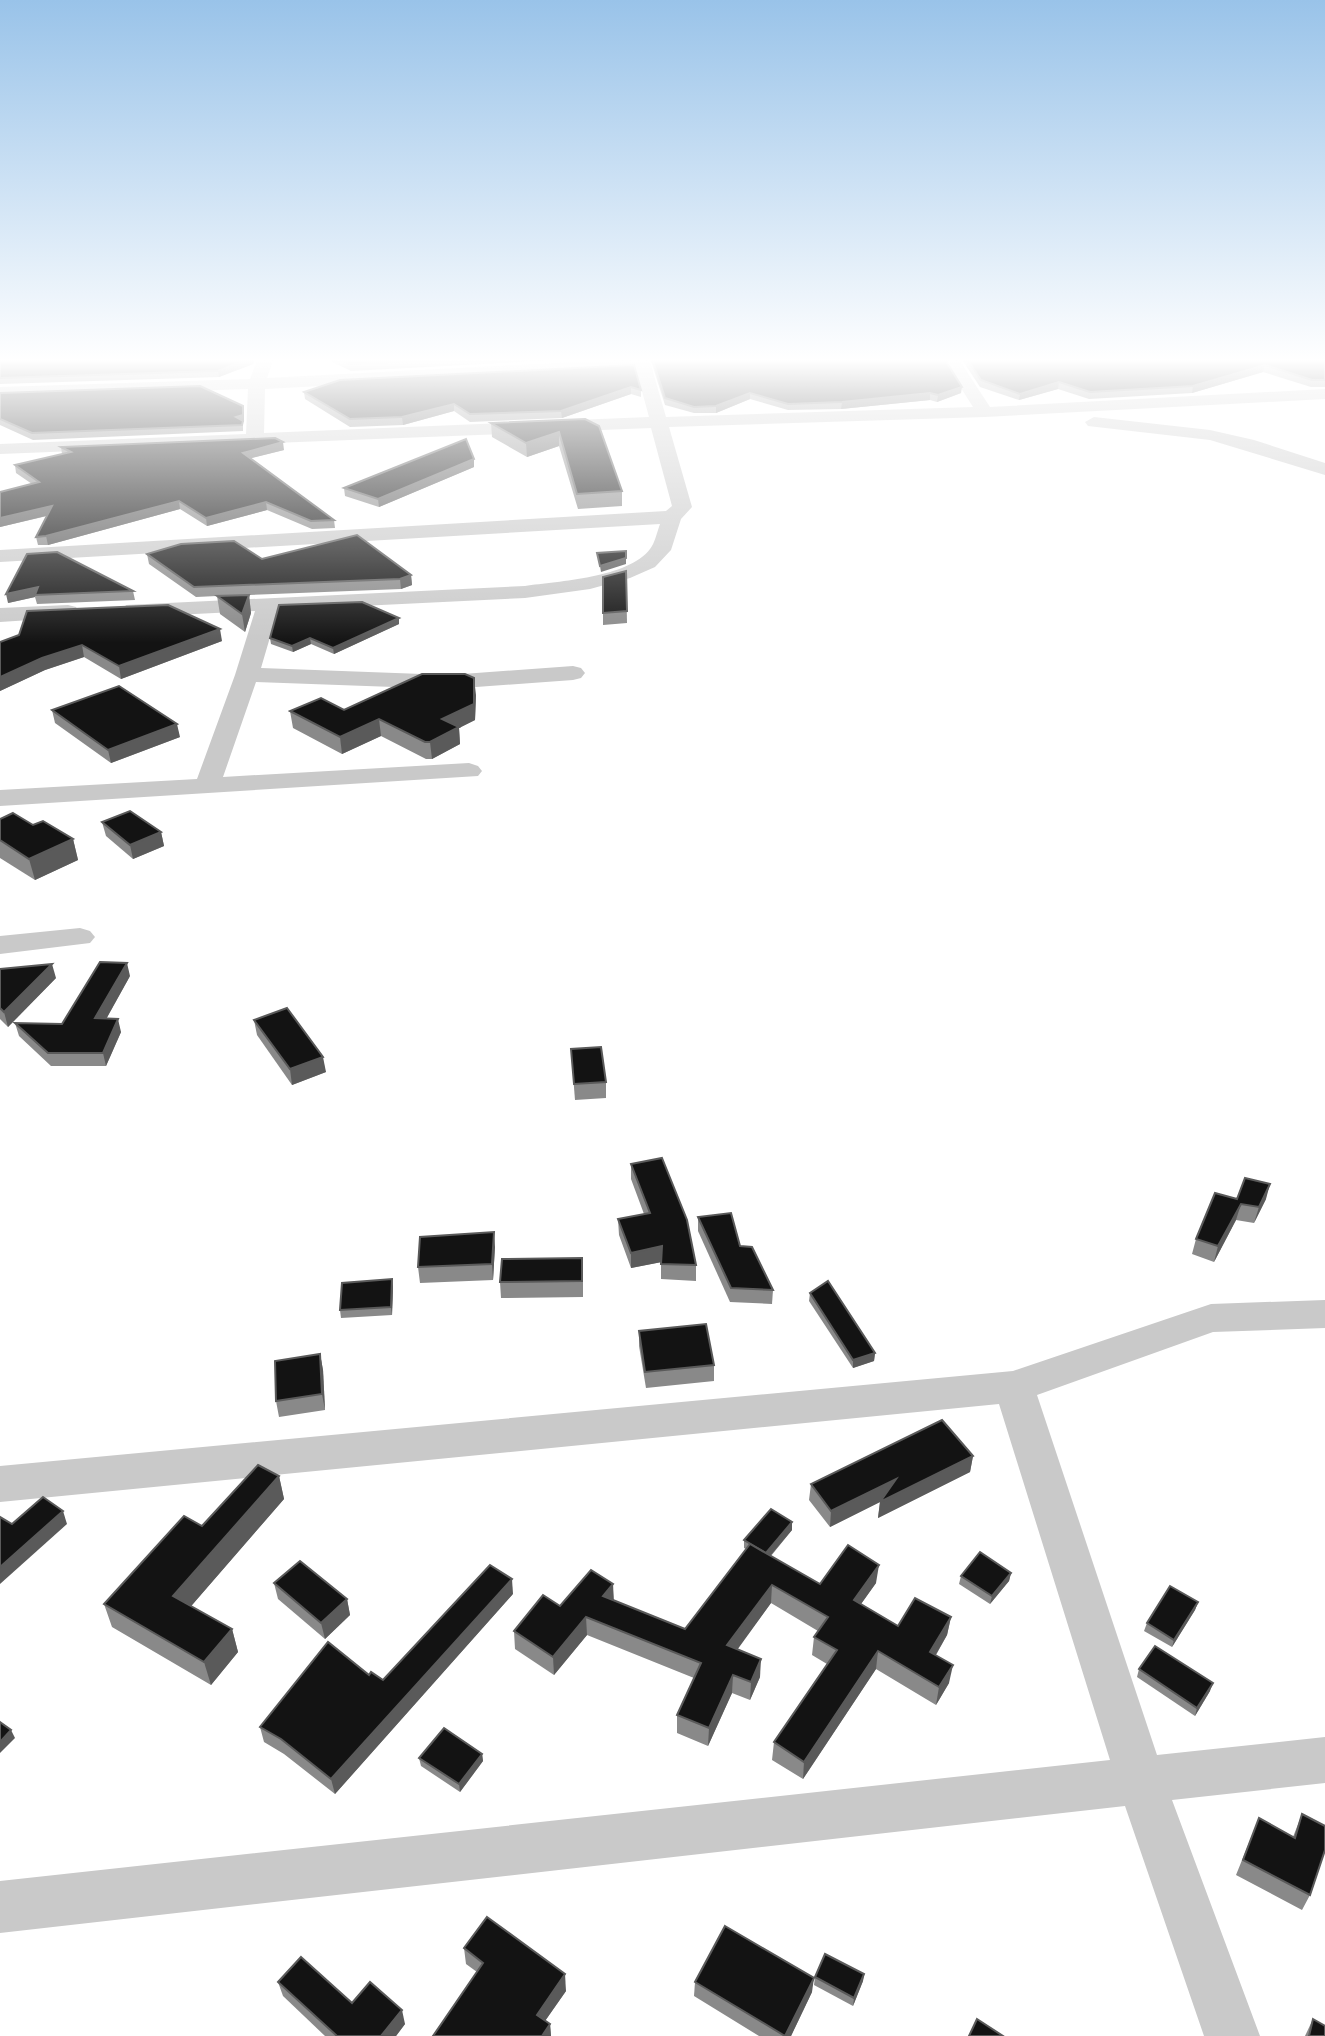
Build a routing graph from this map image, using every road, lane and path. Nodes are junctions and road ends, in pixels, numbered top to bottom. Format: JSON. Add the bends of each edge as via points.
{"nodes":[{"id":1,"x":668,"y":453,"type":"edge"},
{"id":2,"x":1276,"y":453,"type":"edge"},
{"id":3,"x":1325,"y":469,"type":"edge"},
{"id":4,"x":672,"y":517,"type":"junction"},
{"id":5,"x":0,"y":556,"type":"edge"},
{"id":6,"x":268,"y":605,"type":"junction"},
{"id":7,"x":0,"y":615,"type":"edge"},
{"id":8,"x":573,"y":673,"type":"dead end"},
{"id":9,"x":247,"y":675,"type":"junction"},
{"id":10,"x":469,"y":771,"type":"dead end"},
{"id":11,"x":207,"y":786,"type":"junction"},
{"id":12,"x":0,"y":798,"type":"edge"},
{"id":13,"x":80,"y":937,"type":"dead end"},
{"id":14,"x":0,"y":945,"type":"edge"},
{"id":15,"x":1325,"y":1314,"type":"edge"},
{"id":16,"x":1014,"y":1387,"type":"junction"},
{"id":17,"x":0,"y":1484,"type":"edge"},
{"id":18,"x":1325,"y":1760,"type":"edge"},
{"id":19,"x":1141,"y":1782,"type":"junction"},
{"id":20,"x":0,"y":1907,"type":"edge"},
{"id":21,"x":1232,"y":2036,"type":"edge"}],
"edges":[{"from":1,"to":4,"type":"street","via":[[682,507]]},
{"from":2,"to":3,"type":"street"},
{"from":4,"to":5,"type":"street"},
{"from":4,"to":6,"type":"street","via":[[661,550],[648,564],[590,583],[525,592]]},
{"from":6,"to":7,"type":"street"},
{"from":6,"to":9,"type":"street"},
{"from":8,"to":9,"type":"street","via":[[449,682]]},
{"from":9,"to":11,"type":"street"},
{"from":10,"to":11,"type":"street"},
{"from":11,"to":12,"type":"street"},
{"from":13,"to":14,"type":"street"},
{"from":15,"to":16,"type":"street","via":[[1211,1318]]},
{"from":16,"to":17,"type":"street"},
{"from":16,"to":19,"type":"street"},
{"from":18,"to":19,"type":"street"},
{"from":19,"to":20,"type":"street"},
{"from":19,"to":21,"type":"street"}]}
